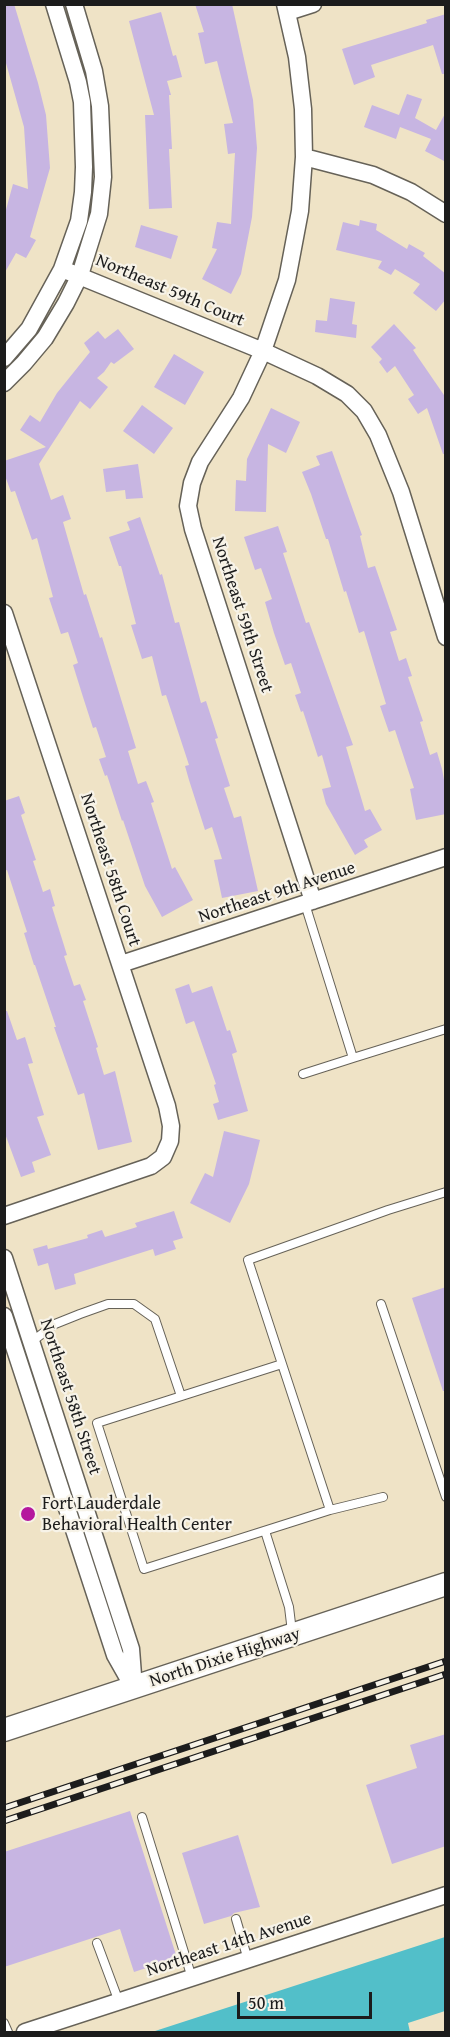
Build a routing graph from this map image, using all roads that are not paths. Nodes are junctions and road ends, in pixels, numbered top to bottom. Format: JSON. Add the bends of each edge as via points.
{"nodes":[{"id":1,"x":54,"y":4,"type":"edge"},
{"id":2,"x":74,"y":4,"type":"edge"},
{"id":3,"x":313,"y":4,"type":"edge"},
{"id":4,"x":286,"y":8,"type":"edge"},
{"id":5,"x":304,"y":157,"type":"junction"},
{"id":6,"x":446,"y":214,"type":"edge"},
{"id":7,"x":62,"y":269,"type":"junction"},
{"id":8,"x":80,"y":275,"type":"junction"},
{"id":9,"x":263,"y":351,"type":"junction"},
{"id":10,"x":4,"y":358,"type":"edge"},
{"id":11,"x":4,"y":383,"type":"edge"},
{"id":12,"x":4,"y":613,"type":"edge"},
{"id":13,"x":446,"y":637,"type":"edge"},
{"id":14,"x":446,"y":857,"type":"edge"},
{"id":15,"x":309,"y":903,"type":"junction"},
{"id":16,"x":121,"y":964,"type":"junction"},
{"id":17,"x":446,"y":1029,"type":"edge"},
{"id":18,"x":353,"y":1058,"type":"junction"},
{"id":19,"x":303,"y":1074,"type":"dead end"},
{"id":20,"x":446,"y":1192,"type":"edge"},
{"id":21,"x":4,"y":1216,"type":"edge"},
{"id":22,"x":4,"y":1258,"type":"edge"},
{"id":23,"x":381,"y":1304,"type":"dead end"},
{"id":24,"x":4,"y":1316,"type":"edge"},
{"id":25,"x":32,"y":1342,"type":"junction"},
{"id":26,"x":10,"y":1350,"type":"edge"},
{"id":27,"x":282,"y":1364,"type":"junction"},
{"id":28,"x":181,"y":1396,"type":"junction"},
{"id":29,"x":383,"y":1497,"type":"dead end"},
{"id":30,"x":446,"y":1497,"type":"edge"},
{"id":31,"x":330,"y":1510,"type":"junction"},
{"id":32,"x":265,"y":1531,"type":"junction"},
{"id":33,"x":446,"y":1584,"type":"edge"},
{"id":34,"x":293,"y":1635,"type":"junction"},
{"id":35,"x":134,"y":1688,"type":"junction"},
{"id":36,"x":4,"y":1730,"type":"edge"},
{"id":37,"x":142,"y":1817,"type":"dead end"},
{"id":38,"x":446,"y":1895,"type":"edge"},
{"id":39,"x":236,"y":1919,"type":"dead end"},
{"id":40,"x":97,"y":1943,"type":"dead end"},
{"id":41,"x":248,"y":1960,"type":"junction"},
{"id":42,"x":192,"y":1978,"type":"junction"},
{"id":43,"x":118,"y":2002,"type":"junction"},
{"id":44,"x":4,"y":2023,"type":"edge"},
{"id":45,"x":8,"y":2032,"type":"edge"},
{"id":46,"x":25,"y":2032,"type":"edge"}],
"edges":[{"from":1,"to":7,"type":"street","via":[[78,82],[84,129],[79,221]]},
{"from":2,"to":8,"type":"street","via":[[100,106],[103,177],[99,214]]},
{"from":3,"to":4,"type":"street"},
{"from":4,"to":5,"type":"street","via":[[303,108]]},
{"from":5,"to":6,"type":"street","via":[[373,176],[411,192]]},
{"from":5,"to":9,"type":"street","via":[[300,211],[287,280]]},
{"from":7,"to":8,"type":"street","name":"Northeast 59th Court"},
{"from":7,"to":10,"type":"street","via":[[29,329]]},
{"from":8,"to":9,"type":"street","name":"Northeast 59th Court"},
{"from":8,"to":11,"type":"street","via":[[45,338]]},
{"from":9,"to":13,"type":"street","name":"Northeast 59th Court","via":[[317,376],[347,394],[364,411],[378,435],[400,492]]},
{"from":9,"to":15,"type":"street","name":"Northeast 59th Street","via":[[241,398],[200,462],[189,506]]},
{"from":12,"to":16,"type":"street","name":"Northeast 58th Court"},
{"from":14,"to":15,"type":"street","name":"Northeast 9th Avenue"},
{"from":15,"to":16,"type":"street","name":"Northeast 9th Avenue"},
{"from":15,"to":18,"type":"lane"},
{"from":16,"to":21,"type":"street","name":"Northeast 58th Court","via":[[167,1106],[170,1141],[163,1157],[151,1166]]},
{"from":17,"to":18,"type":"lane"},
{"from":18,"to":19,"type":"lane"},
{"from":20,"to":27,"type":"lane","via":[[248,1260]]},
{"from":22,"to":25,"type":"street","name":"Northeast 58th Street"},
{"from":23,"to":30,"type":"lane"},
{"from":24,"to":26,"type":"street","name":"Northeast 58th Street"},
{"from":25,"to":26,"type":"lane"},
{"from":25,"to":28,"type":"lane","via":[[55,1324],[80,1314],[108,1304],[134,1304],[155,1318]]},
{"from":25,"to":35,"type":"street","name":"Northeast 58th Street","via":[[131,1649]]},
{"from":26,"to":35,"type":"street","name":"Northeast 58th Street","via":[[115,1655]]},
{"from":27,"to":28,"type":"lane"},
{"from":27,"to":31,"type":"lane"},
{"from":28,"to":32,"type":"lane","via":[[97,1423],[144,1569]]},
{"from":29,"to":31,"type":"lane"},
{"from":31,"to":32,"type":"lane"},
{"from":32,"to":34,"type":"lane","via":[[289,1607]]},
{"from":33,"to":34,"type":"main road","name":"North Dixie Highway"},
{"from":34,"to":35,"type":"main road","name":"North Dixie Highway"},
{"from":35,"to":36,"type":"main road","name":"North Dixie Highway"},
{"from":37,"to":42,"type":"lane"},
{"from":38,"to":41,"type":"street","name":"Northeast 14th Avenue"},
{"from":39,"to":41,"type":"lane"},
{"from":40,"to":43,"type":"lane"},
{"from":41,"to":42,"type":"street","name":"Northeast 14th Avenue"},
{"from":42,"to":43,"type":"street","name":"Northeast 14th Avenue"},
{"from":43,"to":46,"type":"street","name":"Northeast 14th Avenue"},
{"from":44,"to":45,"type":"lane"}]}
